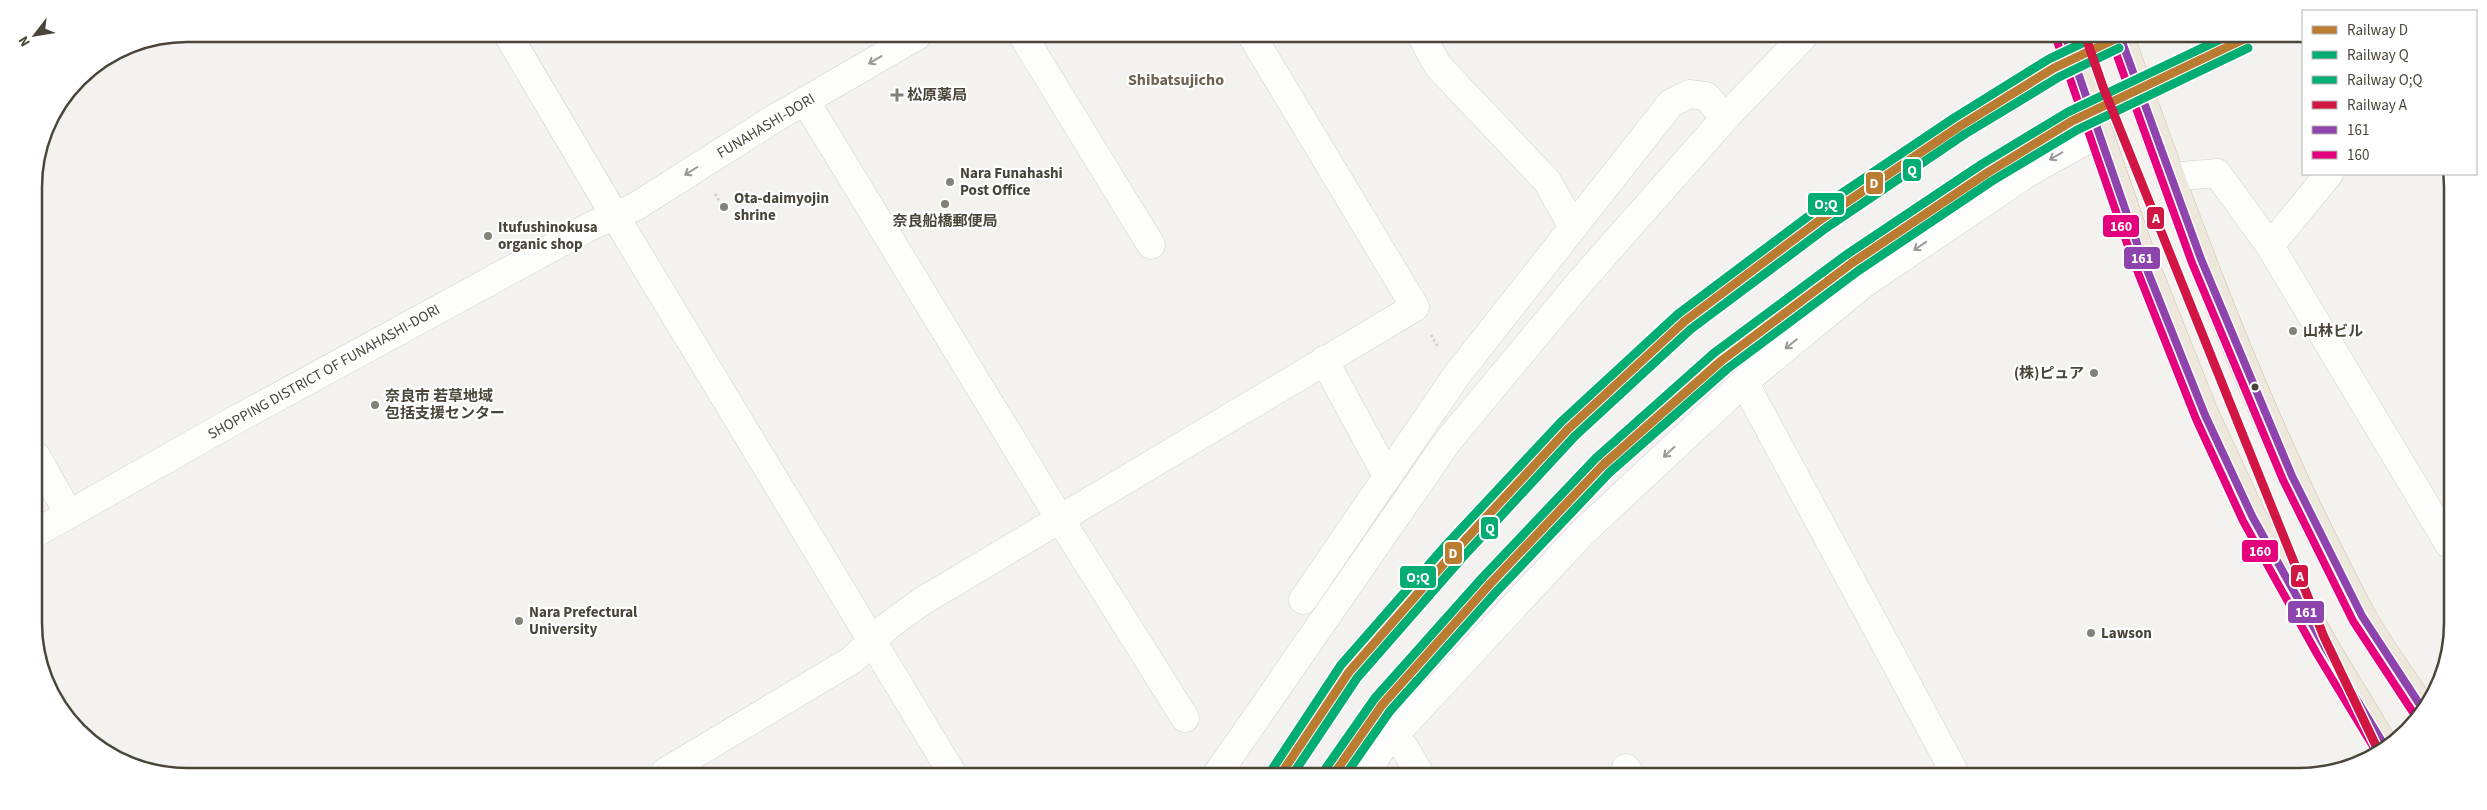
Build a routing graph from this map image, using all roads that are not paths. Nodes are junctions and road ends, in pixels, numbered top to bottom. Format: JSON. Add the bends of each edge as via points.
{"nodes":[{"id":1,"x":513,"y":43,"type":"edge"},
{"id":2,"x":905,"y":43,"type":"edge"},
{"id":3,"x":1027,"y":43,"type":"edge"},
{"id":4,"x":1256,"y":43,"type":"edge"},
{"id":5,"x":1430,"y":43,"type":"edge"},
{"id":6,"x":1797,"y":43,"type":"edge"},
{"id":7,"x":2068,"y":43,"type":"edge"},
{"id":8,"x":2123,"y":43,"type":"edge"},
{"id":9,"x":806,"y":102,"type":"junction"},
{"id":10,"x":1725,"y":118,"type":"junction"},
{"id":11,"x":2099,"y":133,"type":"junction"},
{"id":12,"x":2328,"y":175,"type":"edge"},
{"id":13,"x":2170,"y":176,"type":"junction"},
{"id":14,"x":615,"y":216,"type":"junction"},
{"id":15,"x":1573,"y":228,"type":"junction"},
{"id":16,"x":1151,"y":244,"type":"dead end"},
{"id":17,"x":2270,"y":246,"type":"junction"},
{"id":18,"x":1324,"y":360,"type":"junction"},
{"id":19,"x":1744,"y":382,"type":"junction"},
{"id":20,"x":42,"y":467,"type":"edge"},
{"id":21,"x":1387,"y":476,"type":"junction"},
{"id":22,"x":69,"y":514,"type":"junction"},
{"id":23,"x":1060,"y":519,"type":"junction"},
{"id":24,"x":42,"y":529,"type":"edge"},
{"id":25,"x":2444,"y":537,"type":"edge"},
{"id":26,"x":1303,"y":600,"type":"dead end"},
{"id":27,"x":872,"y":641,"type":"junction"},
{"id":28,"x":2419,"y":704,"type":"edge"},
{"id":29,"x":1185,"y":718,"type":"dead end"},
{"id":30,"x":1391,"y":734,"type":"junction"},
{"id":31,"x":2382,"y":742,"type":"edge"},
{"id":32,"x":1369,"y":767,"type":"edge"},
{"id":33,"x":1416,"y":767,"type":"edge"},
{"id":34,"x":1952,"y":767,"type":"edge"},
{"id":35,"x":672,"y":768,"type":"edge"},
{"id":36,"x":949,"y":768,"type":"edge"},
{"id":37,"x":1222,"y":768,"type":"edge"}],
"edges":[{"from":1,"to":14,"type":"street"},
{"from":2,"to":9,"type":"street","name":"FUNAHASHI-DORI","one_way":true},
{"from":3,"to":16,"type":"street"},
{"from":4,"to":18,"type":"street","via":[[1415,307]]},
{"from":5,"to":15,"type":"street","via":[[1438,66],[1547,182]]},
{"from":6,"to":10,"type":"street"},
{"from":7,"to":11,"type":"highway"},
{"from":8,"to":13,"type":"highway"},
{"from":9,"to":14,"type":"street","name":"FUNAHASHI-DORI","one_way":true,"via":[[635,207]]},
{"from":9,"to":23,"type":"street"},
{"from":10,"to":15,"type":"street","via":[[1706,96],[1689,94],[1671,103]]},
{"from":10,"to":37,"type":"street","via":[[1581,281],[1448,441]]},
{"from":11,"to":19,"type":"street","one_way":true,"via":[[2029,172],[1862,285]]},
{"from":11,"to":31,"type":"highway","via":[[2173,338],[2236,482],[2317,632]]},
{"from":12,"to":17,"type":"street"},
{"from":13,"to":17,"type":"street","via":[[2217,173]]},
{"from":13,"to":28,"type":"highway","via":[[2234,341],[2304,501],[2363,618]]},
{"from":14,"to":22,"type":"street","name":"SHOPPING DISTRICT OF FUNAHASHI-DORI","via":[[246,414]]},
{"from":14,"to":27,"type":"street"},
{"from":15,"to":21,"type":"street","via":[[1456,376]]},
{"from":17,"to":25,"type":"street"},
{"from":18,"to":21,"type":"street"},
{"from":18,"to":23,"type":"street"},
{"from":19,"to":30,"type":"street","one_way":true,"via":[[1582,533],[1400,729]]},
{"from":19,"to":34,"type":"street"},
{"from":20,"to":22,"type":"street"},
{"from":21,"to":26,"type":"street"},
{"from":22,"to":24,"type":"street","name":"SHOPPING DISTRICT OF FUNAHASHI-DORI"},
{"from":23,"to":27,"type":"street","via":[[921,602]]},
{"from":23,"to":29,"type":"street"},
{"from":27,"to":35,"type":"street","via":[[852,660]]},
{"from":27,"to":36,"type":"street"},
{"from":30,"to":32,"type":"street"},
{"from":30,"to":33,"type":"street","via":[[1404,747]]}]}
